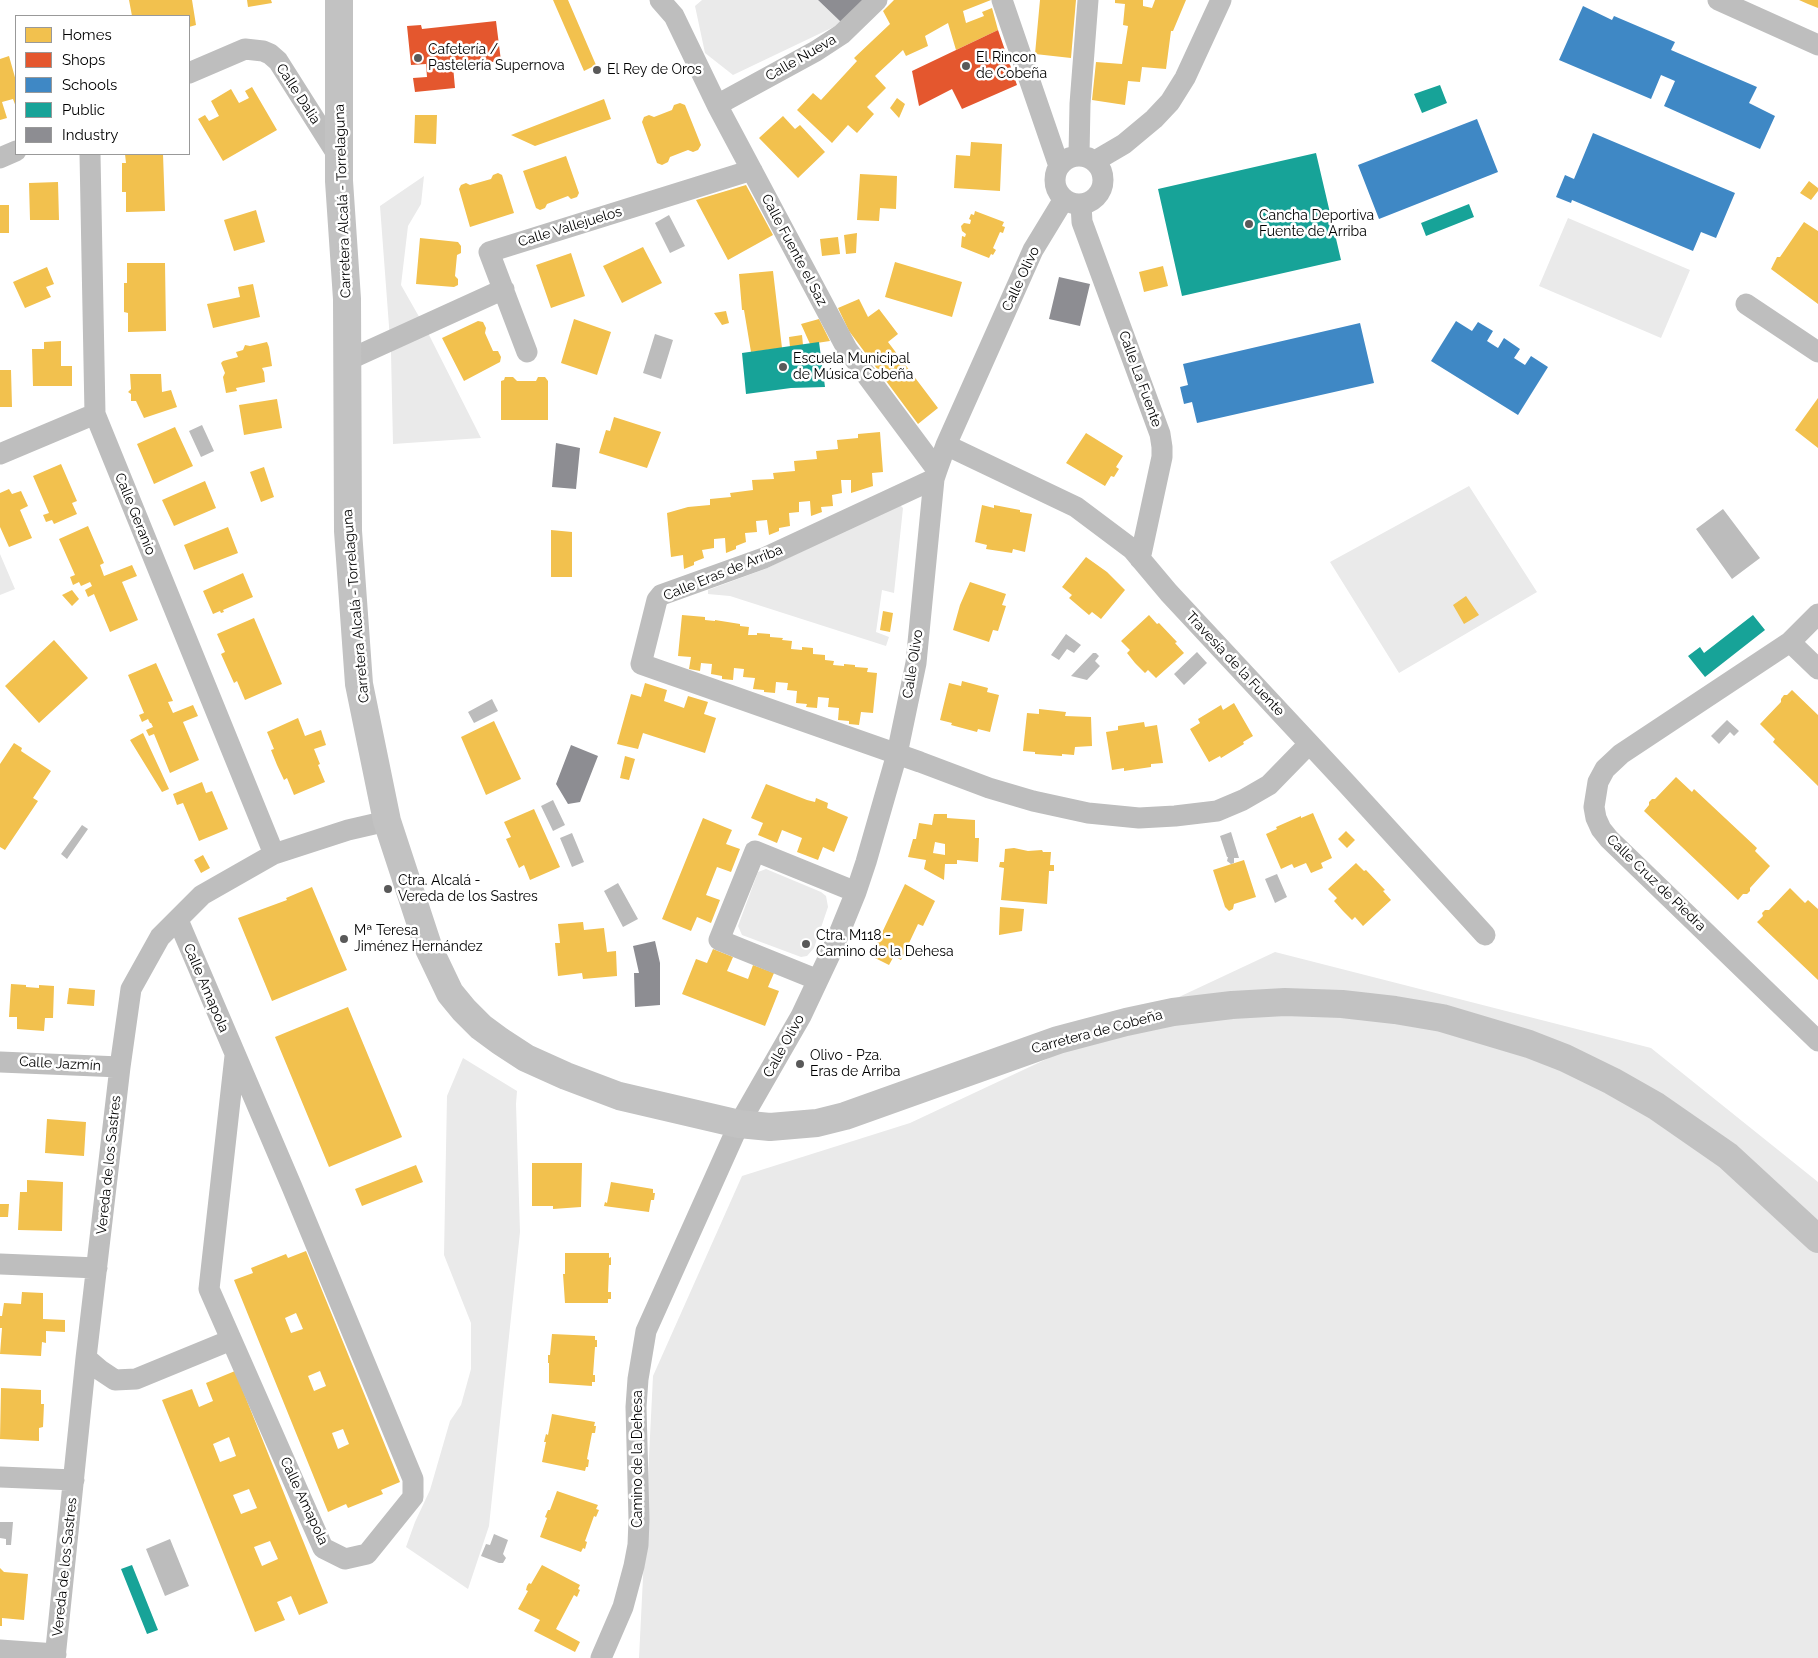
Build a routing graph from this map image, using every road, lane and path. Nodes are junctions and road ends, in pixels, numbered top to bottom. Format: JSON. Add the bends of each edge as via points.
{"nodes":[{"id":1,"x":339,"y":0,"type":"edge"},
{"id":2,"x":877,"y":0,"type":"edge"},
{"id":3,"x":1002,"y":0,"type":"edge"},
{"id":4,"x":1088,"y":0,"type":"edge"},
{"id":5,"x":1221,"y":0,"type":"edge"},
{"id":6,"x":1718,"y":0,"type":"edge"},
{"id":7,"x":670,"y":5,"type":"edge"},
{"id":8,"x":1818,"y":45,"type":"edge"},
{"id":9,"x":190,"y":73,"type":"edge"},
{"id":10,"x":717,"y":105,"type":"junction"},
{"id":11,"x":15,"y":151,"type":"edge"},
{"id":12,"x":90,"y":155,"type":"edge"},
{"id":13,"x":0,"y":158,"type":"edge"},
{"id":14,"x":1087,"y":158,"type":"junction"},
{"id":15,"x":340,"y":159,"type":"junction"},
{"id":16,"x":1059,"y":166,"type":"junction"},
{"id":17,"x":752,"y":170,"type":"junction"},
{"id":18,"x":1072,"y":202,"type":"junction"},
{"id":19,"x":504,"y":290,"type":"junction"},
{"id":20,"x":1746,"y":304,"type":"dead end"},
{"id":21,"x":527,"y":352,"type":"dead end"},
{"id":22,"x":1818,"y":352,"type":"edge"},
{"id":23,"x":348,"y":360,"type":"junction"},
{"id":24,"x":95,"y":414,"type":"junction"},
{"id":25,"x":946,"y":445,"type":"junction"},
{"id":26,"x":0,"y":454,"type":"edge"},
{"id":27,"x":935,"y":475,"type":"junction"},
{"id":28,"x":1140,"y":558,"type":"junction"},
{"id":29,"x":1818,"y":614,"type":"edge"},
{"id":30,"x":1790,"y":642,"type":"junction"},
{"id":31,"x":1818,"y":669,"type":"edge"},
{"id":32,"x":1309,"y":744,"type":"junction"},
{"id":33,"x":897,"y":754,"type":"junction"},
{"id":34,"x":387,"y":821,"type":"junction"},
{"id":35,"x":274,"y":854,"type":"junction"},
{"id":36,"x":856,"y":892,"type":"junction"},
{"id":37,"x":178,"y":920,"type":"junction"},
{"id":38,"x":1485,"y":936,"type":"dead end"},
{"id":39,"x":818,"y":980,"type":"junction"},
{"id":40,"x":1818,"y":1041,"type":"edge"},
{"id":41,"x":235,"y":1056,"type":"junction"},
{"id":42,"x":0,"y":1062,"type":"edge"},
{"id":43,"x":120,"y":1067,"type":"junction"},
{"id":44,"x":739,"y":1124,"type":"junction"},
{"id":45,"x":1818,"y":1239,"type":"edge"},
{"id":46,"x":0,"y":1264,"type":"edge"},
{"id":47,"x":97,"y":1268,"type":"junction"},
{"id":48,"x":231,"y":1340,"type":"junction"},
{"id":49,"x":86,"y":1358,"type":"junction"},
{"id":50,"x":0,"y":1477,"type":"edge"},
{"id":51,"x":74,"y":1480,"type":"junction"},
{"id":52,"x":0,"y":1650,"type":"edge"},
{"id":53,"x":56,"y":1656,"type":"edge"},
{"id":54,"x":601,"y":1658,"type":"edge"}],
"edges":[{"from":1,"to":15,"type":"street","name":"Carretera Alcalá - Torrelaguna"},
{"from":2,"to":10,"type":"street","name":"Calle Nueva","via":[[842,34]]},
{"from":3,"to":16,"type":"street"},
{"from":4,"to":14,"type":"street","via":[[1080,104]]},
{"from":5,"to":14,"type":"street","via":[[1185,78],[1170,102],[1124,144]]},
{"from":6,"to":8,"type":"street"},
{"from":7,"to":10,"type":"street","name":"Calle Fuente el Saz"},
{"from":9,"to":15,"type":"street","name":"Calle Dalia","via":[[244,48],[270,54]]},
{"from":10,"to":17,"type":"street","name":"Calle Fuente el Saz"},
{"from":11,"to":13,"type":"street"},
{"from":12,"to":24,"type":"street","name":"Calle Geranio"},
{"from":14,"to":16,"type":"street","via":[[1071,156]]},
{"from":14,"to":18,"type":"street","via":[[1102,169],[1103,188],[1090,202]]},
{"from":15,"to":23,"type":"street","name":"Carretera Alcalá - Torrelaguna"},
{"from":16,"to":18,"type":"street","via":[[1055,174],[1058,192]]},
{"from":17,"to":19,"type":"street","name":"Calle Vallejuelos","via":[[489,252]]},
{"from":17,"to":27,"type":"street","name":"Calle Fuente el Saz","via":[[846,349]]},
{"from":18,"to":25,"type":"street","name":"Calle Olivo","via":[[1033,250]]},
{"from":18,"to":28,"type":"street","name":"Calle La Fuente","via":[[1160,434],[1162,457]]},
{"from":19,"to":21,"type":"street","name":"Calle Vallejuelos"},
{"from":19,"to":23,"type":"street"},
{"from":20,"to":22,"type":"street"},
{"from":23,"to":34,"type":"street","name":"Carretera Alcalá - Torrelaguna","via":[[348,531],[359,684]]},
{"from":24,"to":26,"type":"street"},
{"from":24,"to":35,"type":"street","name":"Calle Geranio"},
{"from":25,"to":27,"type":"street","name":"Calle Olivo"},
{"from":25,"to":28,"type":"street","name":"Travesía de la Fuente","via":[[1076,507]]},
{"from":27,"to":33,"type":"street","name":"Calle Olivo","via":[[916,663]]},
{"from":27,"to":33,"type":"street","name":"Calle Eras de Arriba","via":[[764,558],[661,595],[641,664]]},
{"from":28,"to":32,"type":"street","name":"Travesía de la Fuente"},
{"from":29,"to":30,"type":"street","name":"Calle Cruz de Piedra"},
{"from":30,"to":31,"type":"street"},
{"from":30,"to":40,"type":"street","name":"Calle Cruz de Piedra","via":[[1621,754],[1605,769],[1598,782],[1594,807],[1598,824],[1609,839]]},
{"from":32,"to":33,"type":"street","via":[[1269,785],[1243,800],[1217,810],[1139,818],[1033,801]]},
{"from":32,"to":38,"type":"street","name":"Travesía de la Fuente"},
{"from":33,"to":36,"type":"street","name":"Calle Olivo"},
{"from":34,"to":35,"type":"street","name":"Vereda de los Sastres"},
{"from":34,"to":44,"type":"street","name":"Carretera Alcalá - Torrelaguna","via":[[429,949],[450,993],[481,1027],[526,1058],[619,1096]]},
{"from":35,"to":37,"type":"street","name":"Vereda de los Sastres","via":[[202,895]]},
{"from":36,"to":39,"type":"street","name":"Calle Olivo"},
{"from":36,"to":39,"type":"street","via":[[755,851],[719,940]]},
{"from":37,"to":41,"type":"street","name":"Calle Amapola"},
{"from":37,"to":43,"type":"street","name":"Vereda de los Sastres","via":[[160,937],[131,989]]},
{"from":39,"to":44,"type":"street","name":"Calle Olivo","via":[[793,1031]]},
{"from":41,"to":48,"type":"street","name":"Calle Amapola","via":[[209,1289]]},
{"from":41,"to":48,"type":"street","name":"Calle Amapola","via":[[413,1479],[413,1497],[367,1554],[345,1559],[323,1548]]},
{"from":42,"to":43,"type":"street","name":"Calle Jazmín"},
{"from":43,"to":47,"type":"street","name":"Vereda de los Sastres"},
{"from":44,"to":45,"type":"street","name":"Carretera de Cobeña","via":[[799,1125],[845,1116],[1058,1040],[1173,1012],[1285,1002],[1351,1005],[1442,1018],[1489,1031],[1565,1058],[1612,1081],[1656,1106],[1728,1156]]},
{"from":44,"to":54,"type":"street","name":"Camino de la Dehesa","via":[[646,1331],[636,1407],[638,1545],[623,1607]]},
{"from":46,"to":47,"type":"street"},
{"from":47,"to":49,"type":"street","name":"Vereda de los Sastres"},
{"from":48,"to":49,"type":"street","via":[[136,1379],[116,1380]]},
{"from":49,"to":51,"type":"street","name":"Vereda de los Sastres"},
{"from":50,"to":51,"type":"street"},
{"from":51,"to":53,"type":"street","name":"Vereda de los Sastres"},
{"from":52,"to":53,"type":"street"}]}
